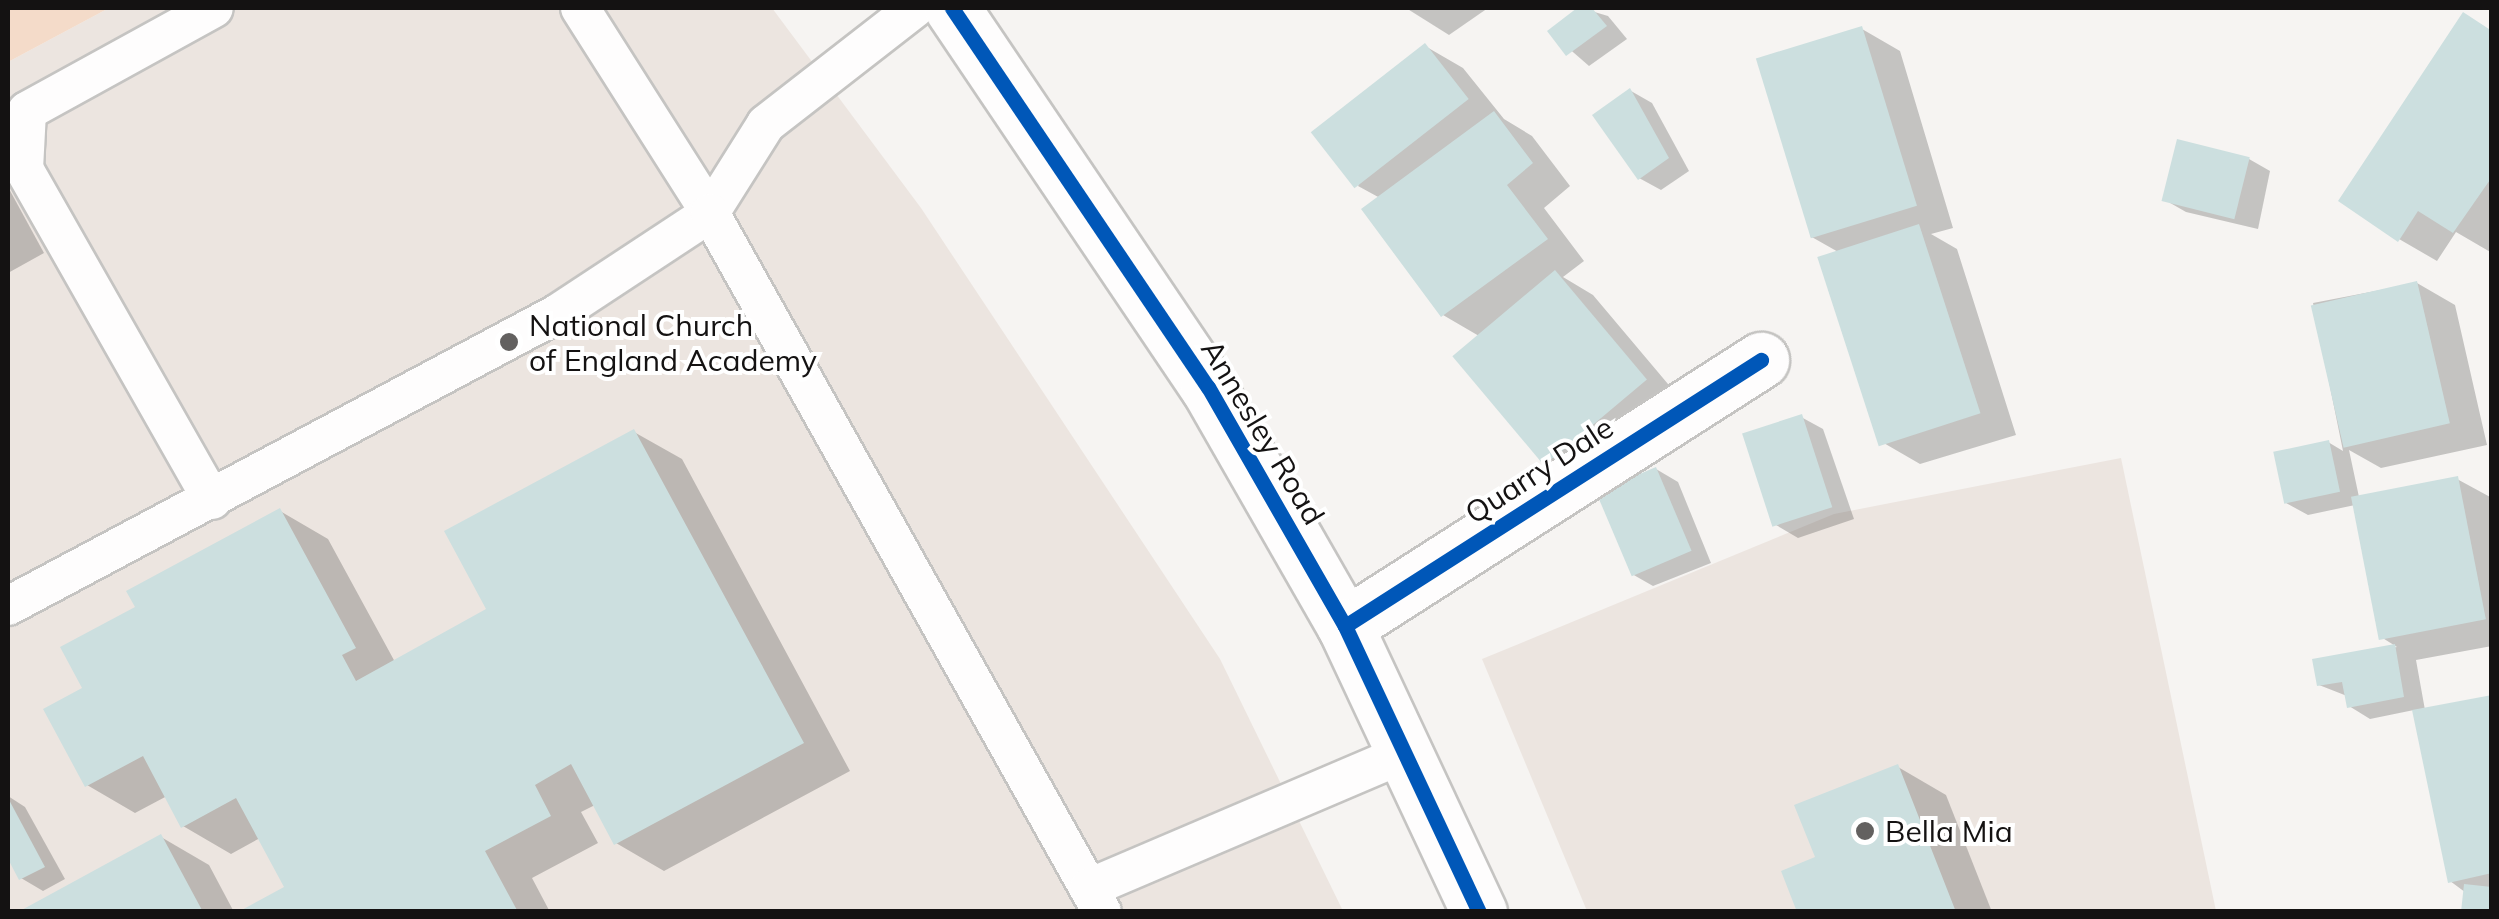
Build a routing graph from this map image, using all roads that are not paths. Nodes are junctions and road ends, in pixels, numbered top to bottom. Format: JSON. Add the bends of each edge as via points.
{"nodes":[{"id":1,"x":214,"y":8,"type":"edge"},
{"id":2,"x":580,"y":8,"type":"edge"},
{"id":3,"x":915,"y":8,"type":"edge"},
{"id":4,"x":952,"y":8,"type":"edge"},
{"id":5,"x":710,"y":213,"type":"junction"},
{"id":6,"x":1761,"y":360,"type":"dead end"},
{"id":7,"x":212,"y":500,"type":"junction"},
{"id":8,"x":8,"y":606,"type":"edge"},
{"id":9,"x":1346,"y":626,"type":"junction"},
{"id":10,"x":1408,"y":752,"type":"junction"},
{"id":11,"x":1095,"y":900,"type":"edge"},
{"id":12,"x":1479,"y":912,"type":"edge"}],
"edges":[{"from":1,"to":7,"type":"lane","via":[[26,111],[24,169]]},
{"from":2,"to":5,"type":"lane"},
{"from":3,"to":5,"type":"lane","via":[[766,124]]},
{"from":4,"to":9,"type":"street","name":"Annesley Road","via":[[1208,387]]},
{"from":5,"to":7,"type":"lane","via":[[557,314]]},
{"from":5,"to":11,"type":"lane"},
{"from":6,"to":9,"type":"street","name":"Quarry Dale"},
{"from":7,"to":8,"type":"lane"},
{"from":9,"to":10,"type":"street","name":"Annesley Road"},
{"from":10,"to":11,"type":"lane"},
{"from":10,"to":12,"type":"street","name":"Annesley Road"}]}
